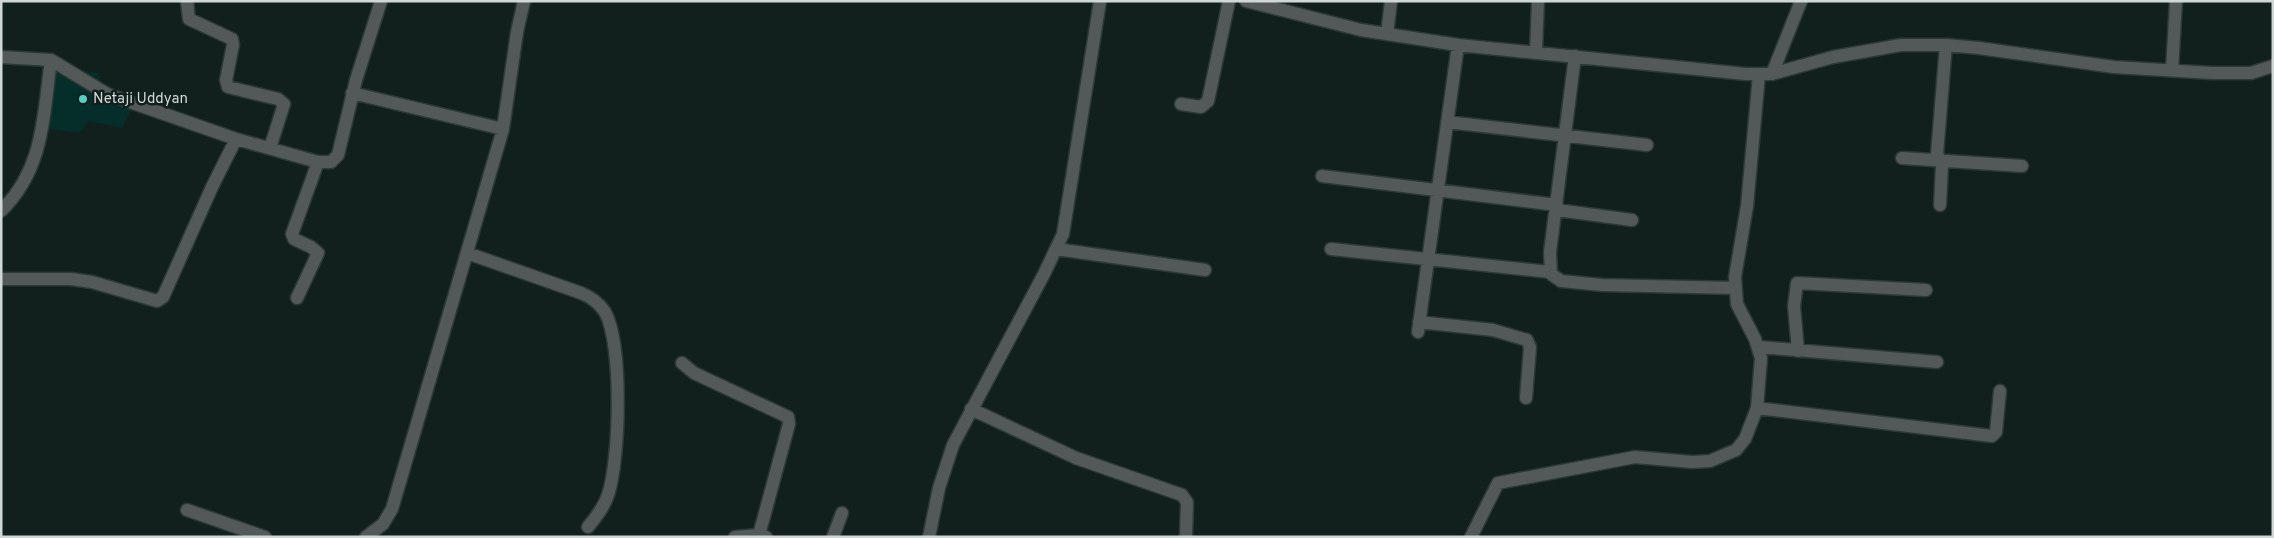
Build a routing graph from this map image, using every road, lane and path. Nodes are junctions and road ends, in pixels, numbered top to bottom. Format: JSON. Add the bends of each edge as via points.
{"nodes":[{"id":1,"x":187,"y":1,"type":"edge"},
{"id":2,"x":381,"y":1,"type":"edge"},
{"id":3,"x":524,"y":1,"type":"edge"},
{"id":4,"x":1100,"y":1,"type":"edge"},
{"id":5,"x":1229,"y":1,"type":"edge"},
{"id":6,"x":1246,"y":1,"type":"edge"},
{"id":7,"x":1391,"y":1,"type":"edge"},
{"id":8,"x":1538,"y":1,"type":"edge"},
{"id":9,"x":1801,"y":1,"type":"edge"},
{"id":10,"x":2176,"y":1,"type":"edge"},
{"id":11,"x":1387,"y":34,"type":"junction"},
{"id":12,"x":1458,"y":45,"type":"junction"},
{"id":13,"x":1946,"y":45,"type":"junction"},
{"id":14,"x":1536,"y":52,"type":"junction"},
{"id":15,"x":1576,"y":56,"type":"junction"},
{"id":16,"x":1,"y":57,"type":"edge"},
{"id":17,"x":51,"y":60,"type":"junction"},
{"id":18,"x":2273,"y":66,"type":"edge"},
{"id":19,"x":2172,"y":70,"type":"junction"},
{"id":20,"x":1765,"y":74,"type":"junction"},
{"id":21,"x":352,"y":93,"type":"junction"},
{"id":22,"x":1181,"y":104,"type":"dead end"},
{"id":23,"x":1447,"y":122,"type":"junction"},
{"id":24,"x":503,"y":129,"type":"junction"},
{"id":25,"x":1566,"y":135,"type":"junction"},
{"id":26,"x":236,"y":139,"type":"junction"},
{"id":27,"x":1646,"y":145,"type":"dead end"},
{"id":28,"x":270,"y":148,"type":"junction"},
{"id":29,"x":1902,"y":158,"type":"dead end"},
{"id":30,"x":1940,"y":160,"type":"junction"},
{"id":31,"x":318,"y":162,"type":"junction"},
{"id":32,"x":2022,"y":166,"type":"dead end"},
{"id":33,"x":1322,"y":176,"type":"dead end"},
{"id":34,"x":1438,"y":189,"type":"junction"},
{"id":35,"x":1940,"y":205,"type":"dead end"},
{"id":36,"x":1557,"y":208,"type":"junction"},
{"id":37,"x":1,"y":211,"type":"edge"},
{"id":38,"x":1632,"y":220,"type":"dead end"},
{"id":39,"x":1056,"y":249,"type":"junction"},
{"id":40,"x":1331,"y":250,"type":"dead end"},
{"id":41,"x":467,"y":253,"type":"junction"},
{"id":42,"x":1428,"y":259,"type":"junction"},
{"id":43,"x":1205,"y":270,"type":"dead end"},
{"id":44,"x":1550,"y":272,"type":"junction"},
{"id":45,"x":1,"y":279,"type":"edge"},
{"id":46,"x":1735,"y":288,"type":"junction"},
{"id":47,"x":1926,"y":290,"type":"dead end"},
{"id":48,"x":297,"y":298,"type":"dead end"},
{"id":49,"x":1759,"y":348,"type":"junction"},
{"id":50,"x":1798,"y":351,"type":"junction"},
{"id":51,"x":1937,"y":362,"type":"dead end"},
{"id":52,"x":682,"y":363,"type":"dead end"},
{"id":53,"x":2000,"y":391,"type":"dead end"},
{"id":54,"x":1526,"y":398,"type":"dead end"},
{"id":55,"x":1757,"y":408,"type":"junction"},
{"id":56,"x":971,"y":409,"type":"junction"},
{"id":57,"x":187,"y":510,"type":"dead end"},
{"id":58,"x":842,"y":513,"type":"dead end"},
{"id":59,"x":588,"y":527,"type":"dead end"},
{"id":60,"x":763,"y":536,"type":"edge"},
{"id":61,"x":264,"y":537,"type":"edge"},
{"id":62,"x":366,"y":537,"type":"edge"},
{"id":63,"x":735,"y":537,"type":"edge"},
{"id":64,"x":834,"y":537,"type":"edge"},
{"id":65,"x":929,"y":537,"type":"edge"},
{"id":66,"x":1186,"y":537,"type":"edge"},
{"id":67,"x":1471,"y":537,"type":"edge"}],
"edges":[{"from":1,"to":28,"type":"street","via":[[188,19],[232,39],[226,80],[228,88],[278,98],[284,104]]},
{"from":2,"to":21,"type":"street"},
{"from":3,"to":24,"type":"street"},
{"from":4,"to":39,"type":"street","via":[[1066,221]]},
{"from":5,"to":22,"type":"street","via":[[1208,101],[1201,107]]},
{"from":6,"to":11,"type":"street"},
{"from":7,"to":11,"type":"street"},
{"from":8,"to":14,"type":"street"},
{"from":9,"to":20,"type":"street"},
{"from":10,"to":19,"type":"street"},
{"from":11,"to":12,"type":"street"},
{"from":12,"to":14,"type":"street"},
{"from":12,"to":23,"type":"street"},
{"from":13,"to":19,"type":"street"},
{"from":13,"to":20,"type":"street","via":[[1880,48]]},
{"from":13,"to":30,"type":"street","via":[[1937,154]]},
{"from":14,"to":15,"type":"street"},
{"from":15,"to":20,"type":"street"},
{"from":15,"to":25,"type":"street"},
{"from":16,"to":17,"type":"street"},
{"from":17,"to":26,"type":"street","via":[[107,94]]},
{"from":17,"to":37,"type":"street","via":[[38,148],[32,167],[13,200]]},
{"from":18,"to":19,"type":"street","via":[[2241,74]]},
{"from":20,"to":46,"type":"street"},
{"from":21,"to":24,"type":"street"},
{"from":21,"to":31,"type":"street","via":[[337,158]]},
{"from":23,"to":25,"type":"street"},
{"from":23,"to":34,"type":"street"},
{"from":24,"to":41,"type":"street"},
{"from":25,"to":27,"type":"street"},
{"from":25,"to":36,"type":"street"},
{"from":26,"to":28,"type":"street"},
{"from":26,"to":45,"type":"street","via":[[163,297],[156,300],[111,286],[71,279]]},
{"from":28,"to":31,"type":"street"},
{"from":29,"to":30,"type":"street"},
{"from":30,"to":32,"type":"street"},
{"from":30,"to":35,"type":"street"},
{"from":31,"to":48,"type":"street","via":[[292,234],[294,240],[311,247],[318,254]]},
{"from":33,"to":34,"type":"street"},
{"from":34,"to":36,"type":"street"},
{"from":34,"to":42,"type":"street"},
{"from":36,"to":38,"type":"street"},
{"from":36,"to":44,"type":"street"},
{"from":39,"to":43,"type":"street"},
{"from":39,"to":56,"type":"street"},
{"from":40,"to":42,"type":"street"},
{"from":41,"to":59,"type":"street","via":[[581,293],[595,300],[605,312],[616,354],[615,453],[609,494]]},
{"from":41,"to":62,"type":"street","via":[[392,509],[383,524]]},
{"from":42,"to":44,"type":"street"},
{"from":42,"to":54,"type":"street","via":[[1418,327],[1493,330],[1527,340],[1530,347]]},
{"from":44,"to":46,"type":"street","via":[[1561,281],[1602,285]]},
{"from":46,"to":49,"type":"street","via":[[1737,304]]},
{"from":47,"to":50,"type":"street","via":[[1798,283],[1794,306]]},
{"from":49,"to":50,"type":"street"},
{"from":49,"to":55,"type":"street"},
{"from":50,"to":51,"type":"street"},
{"from":52,"to":60,"type":"street","via":[[694,373],[788,417]]},
{"from":53,"to":55,"type":"street","via":[[1996,432],[1992,436]]},
{"from":55,"to":67,"type":"street","via":[[1745,439],[1736,450],[1710,461],[1635,457],[1498,483]]},
{"from":56,"to":65,"type":"street","via":[[946,465]]},
{"from":56,"to":66,"type":"street","via":[[1076,458],[1182,495],[1187,502]]},
{"from":57,"to":61,"type":"street"},
{"from":58,"to":64,"type":"street"},
{"from":60,"to":63,"type":"street"}]}
